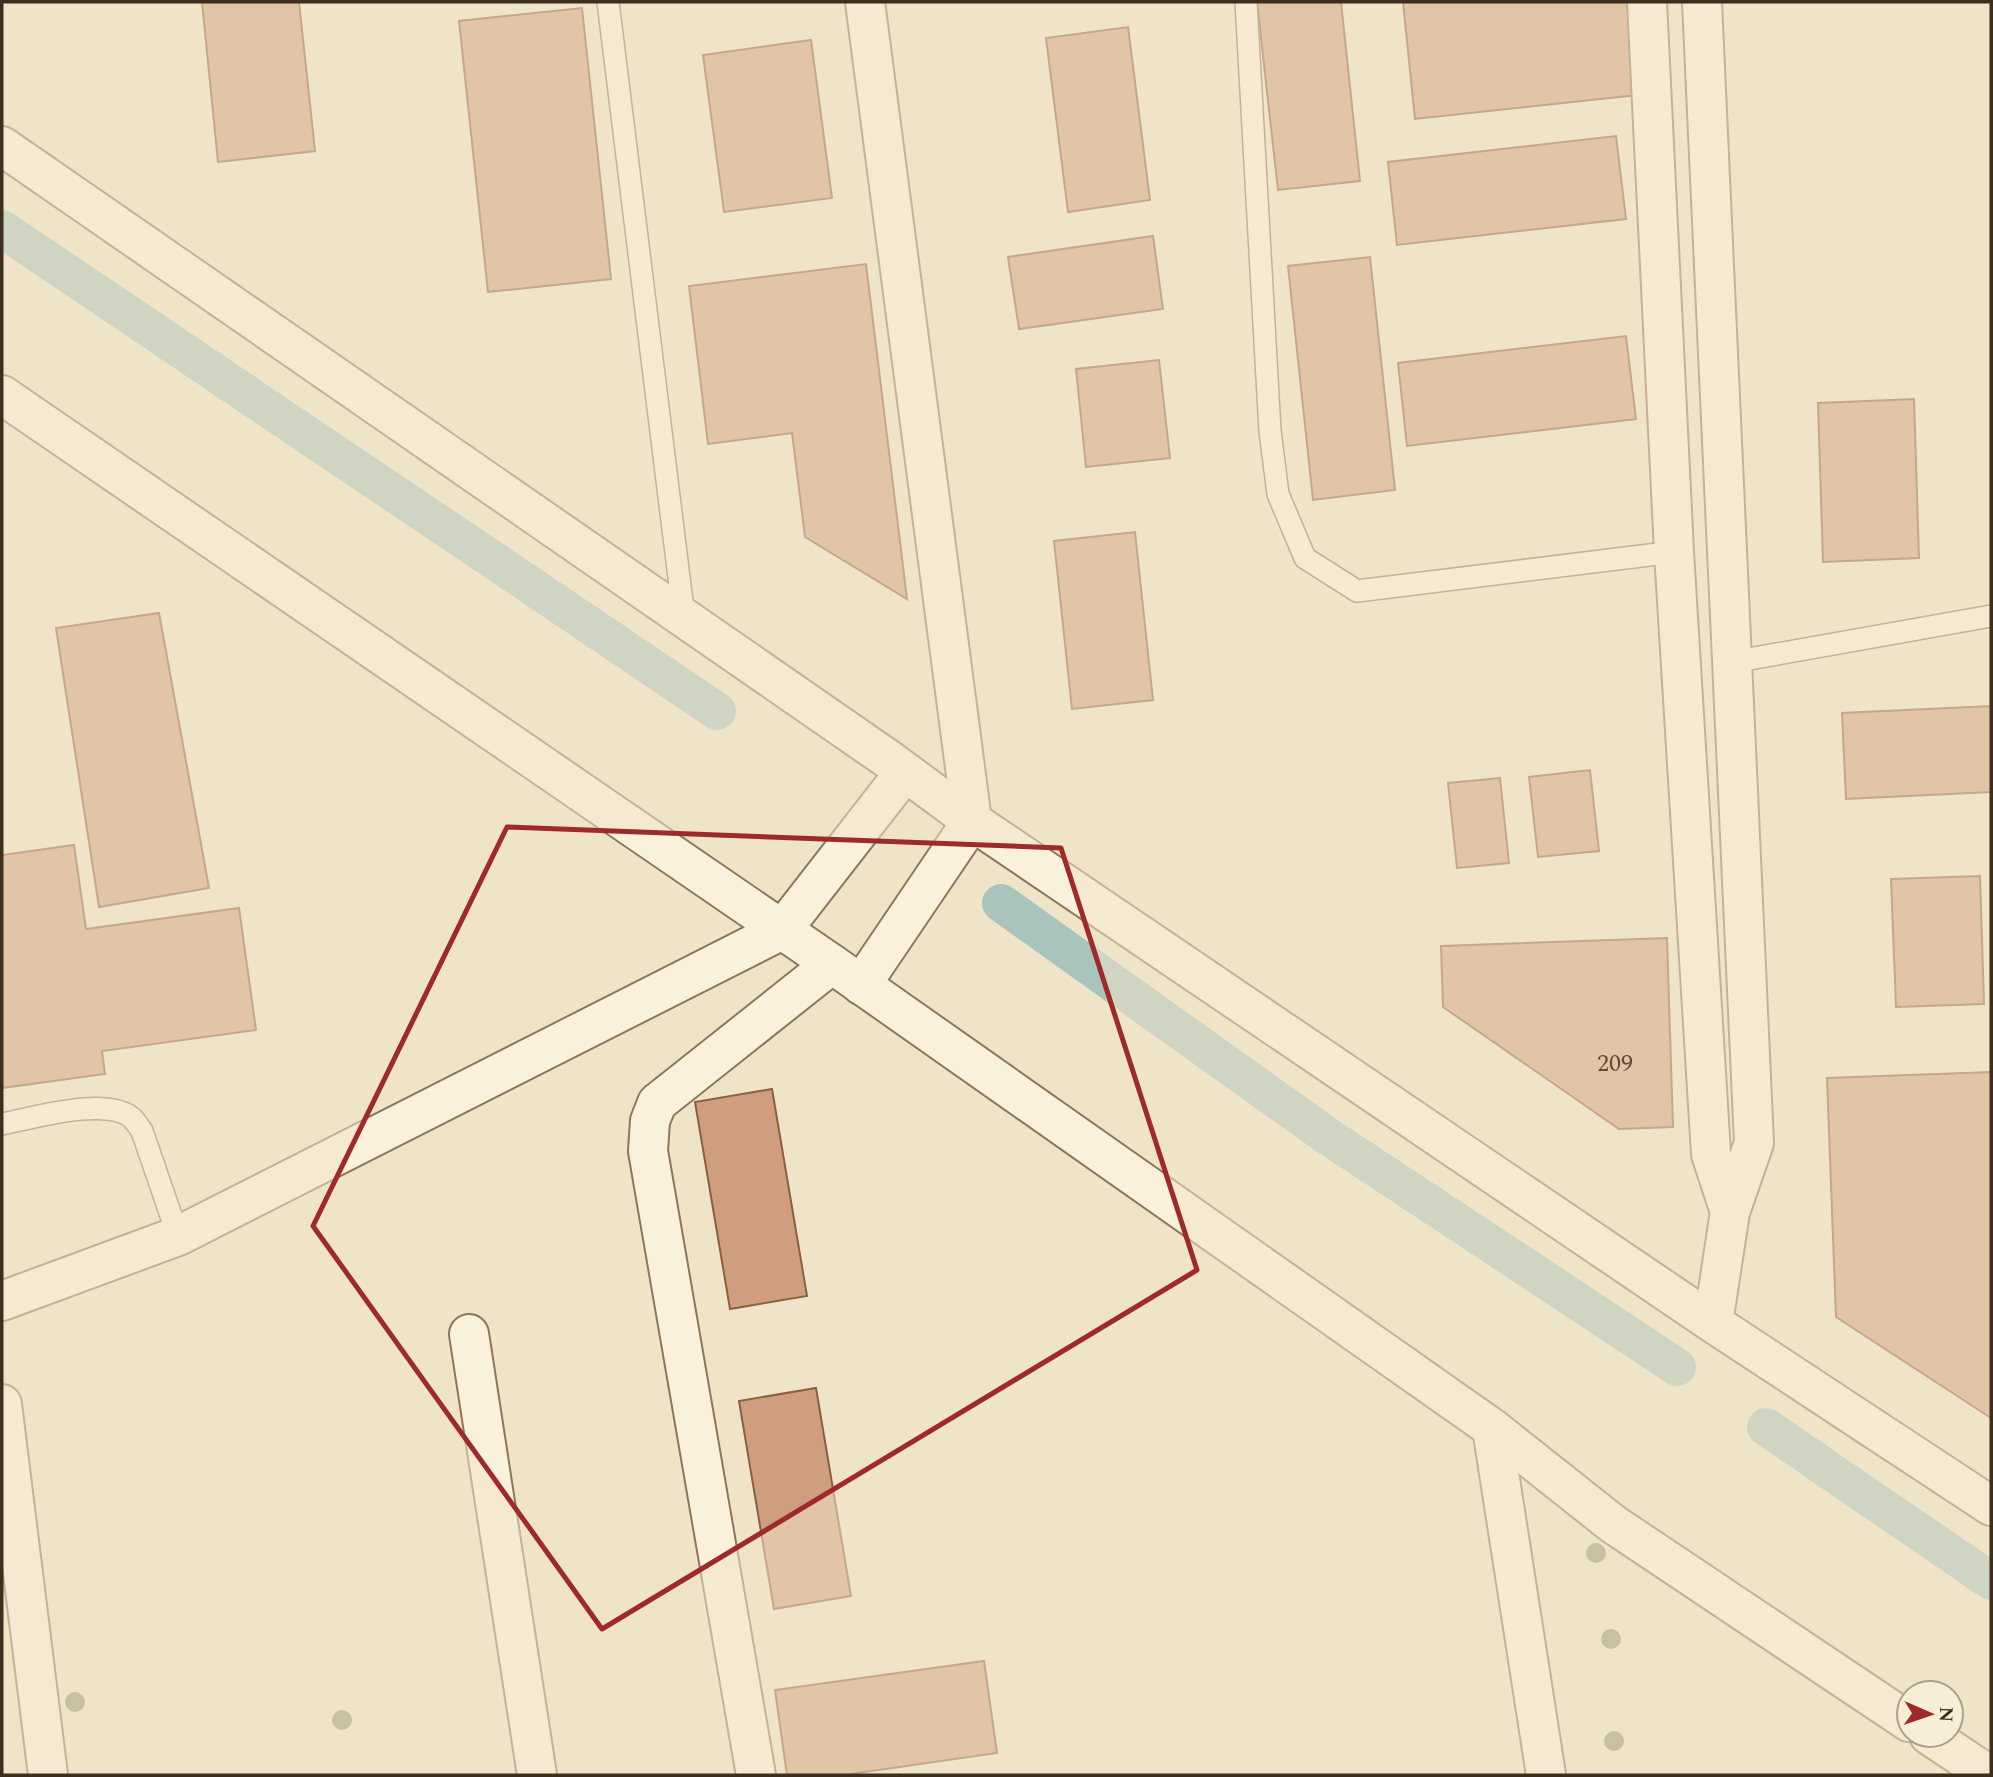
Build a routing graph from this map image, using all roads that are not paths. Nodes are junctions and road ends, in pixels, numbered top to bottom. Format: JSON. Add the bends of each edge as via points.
{"nodes":[{"id":1,"x":608,"y":2,"type":"edge"},
{"id":2,"x":864,"y":2,"type":"edge"},
{"id":3,"x":1246,"y":2,"type":"edge"},
{"id":4,"x":1647,"y":2,"type":"edge"},
{"id":5,"x":1702,"y":2,"type":"edge"},
{"id":6,"x":2,"y":146,"type":"edge"},
{"id":7,"x":2,"y":395,"type":"edge"},
{"id":8,"x":1674,"y":552,"type":"junction"},
{"id":9,"x":1991,"y":616,"type":"edge"},
{"id":10,"x":684,"y":618,"type":"junction"},
{"id":11,"x":1732,"y":662,"type":"junction"},
{"id":12,"x":905,"y":772,"type":"junction"},
{"id":13,"x":972,"y":821,"type":"junction"},
{"id":14,"x":782,"y":930,"type":"junction"},
{"id":15,"x":847,"y":974,"type":"junction"},
{"id":16,"x":2,"y":1124,"type":"edge"},
{"id":17,"x":1730,"y":1212,"type":"junction"},
{"id":18,"x":178,"y":1236,"type":"junction"},
{"id":19,"x":2,"y":1301,"type":"edge"},
{"id":20,"x":1713,"y":1323,"type":"junction"},
{"id":21,"x":469,"y":1334,"type":"dead end"},
{"id":22,"x":2,"y":1404,"type":"edge"},
{"id":23,"x":1492,"y":1428,"type":"junction"},
{"id":24,"x":1991,"y":1506,"type":"edge"},
{"id":25,"x":1895,"y":1713,"type":"edge"},
{"id":26,"x":1950,"y":1749,"type":"edge"},
{"id":27,"x":48,"y":1775,"type":"edge"},
{"id":28,"x":537,"y":1775,"type":"edge"},
{"id":29,"x":756,"y":1775,"type":"edge"},
{"id":30,"x":1546,"y":1775,"type":"edge"},
{"id":31,"x":1989,"y":1775,"type":"edge"}],
"edges":[{"from":1,"to":10,"type":"lane"},
{"from":2,"to":13,"type":"street"},
{"from":3,"to":8,"type":"lane","via":[[1270,431],[1278,494],[1305,558],[1357,591]]},
{"from":4,"to":8,"type":"street"},
{"from":5,"to":11,"type":"street"},
{"from":6,"to":10,"type":"street"},
{"from":7,"to":14,"type":"street"},
{"from":8,"to":17,"type":"street","via":[[1711,1154]]},
{"from":9,"to":11,"type":"lane"},
{"from":10,"to":12,"type":"street"},
{"from":11,"to":17,"type":"street","via":[[1754,1143]]},
{"from":12,"to":13,"type":"street"},
{"from":12,"to":14,"type":"street"},
{"from":13,"to":15,"type":"street"},
{"from":13,"to":20,"type":"street"},
{"from":14,"to":15,"type":"street"},
{"from":14,"to":18,"type":"street"},
{"from":15,"to":23,"type":"street"},
{"from":15,"to":29,"type":"street","via":[[657,1103],[650,1121],[648,1151]]},
{"from":16,"to":18,"type":"lane","via":[[91,1107],[131,1117],[142,1131]]},
{"from":17,"to":20,"type":"street"},
{"from":18,"to":19,"type":"street"},
{"from":20,"to":24,"type":"street"},
{"from":21,"to":28,"type":"street"},
{"from":22,"to":27,"type":"street"},
{"from":23,"to":25,"type":"street","via":[[1612,1524]]},
{"from":23,"to":30,"type":"street"},
{"from":26,"to":31,"type":"street"}]}
